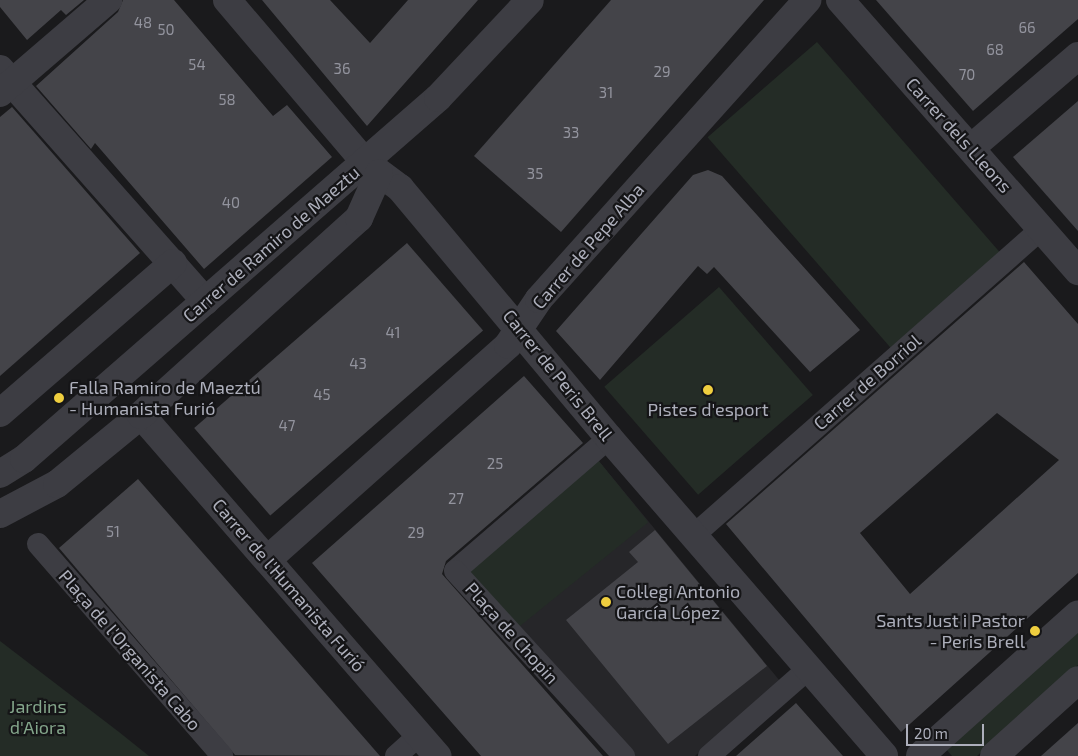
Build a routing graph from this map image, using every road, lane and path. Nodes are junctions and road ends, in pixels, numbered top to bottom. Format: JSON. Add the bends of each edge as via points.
{"nodes":[{"id":1,"x":108,"y":0,"type":"edge"},
{"id":2,"x":227,"y":0,"type":"edge"},
{"id":3,"x":530,"y":0,"type":"edge"},
{"id":4,"x":807,"y":0,"type":"edge"},
{"id":5,"x":840,"y":0,"type":"edge"},
{"id":6,"x":1078,"y":56,"type":"edge"},
{"id":7,"x":4,"y":82,"type":"edge"},
{"id":8,"x":971,"y":148,"type":"junction"},
{"id":9,"x":372,"y":167,"type":"junction"},
{"id":10,"x":1042,"y":228,"type":"junction"},
{"id":11,"x":173,"y":263,"type":"junction"},
{"id":12,"x":1078,"y":271,"type":"edge"},
{"id":13,"x":205,"y":301,"type":"junction"},
{"id":14,"x":520,"y":327,"type":"junction"},
{"id":15,"x":0,"y":413,"type":"edge"},
{"id":16,"x":141,"y":415,"type":"junction"},
{"id":17,"x":609,"y":438,"type":"junction"},
{"id":18,"x":0,"y":474,"type":"edge"},
{"id":19,"x":0,"y":514,"type":"edge"},
{"id":20,"x":693,"y":536,"type":"junction"},
{"id":21,"x":38,"y":544,"type":"dead end"},
{"id":22,"x":267,"y":560,"type":"junction"},
{"id":23,"x":1078,"y":614,"type":"edge"},
{"id":24,"x":808,"y":669,"type":"junction"},
{"id":25,"x":1078,"y":680,"type":"edge"},
{"id":26,"x":419,"y":736,"type":"junction"},
{"id":27,"x":222,"y":756,"type":"edge"},
{"id":28,"x":396,"y":756,"type":"edge"},
{"id":29,"x":437,"y":756,"type":"edge"},
{"id":30,"x":624,"y":756,"type":"edge"},
{"id":31,"x":709,"y":756,"type":"edge"},
{"id":32,"x":884,"y":756,"type":"edge"},
{"id":33,"x":920,"y":756,"type":"edge"},
{"id":34,"x":994,"y":756,"type":"edge"}],
"edges":[{"from":1,"to":7,"type":"street"},
{"from":2,"to":9,"type":"street","name":"Carrer de Peris Brell"},
{"from":3,"to":9,"type":"street","name":"Carrer de Ramiro de Maeztu"},
{"from":4,"to":14,"type":"street","name":"Carrer de Pepe Alba","via":[[539,299]]},
{"from":5,"to":8,"type":"street","name":"Carrer dels Lleons"},
{"from":6,"to":8,"type":"street"},
{"from":7,"to":11,"type":"street"},
{"from":8,"to":10,"type":"street","name":"Carrer dels Lleons"},
{"from":9,"to":13,"type":"street","name":"Carrer de Ramiro de Maeztu"},
{"from":9,"to":14,"type":"street","name":"Carrer de Peris Brell","via":[[400,188]]},
{"from":9,"to":16,"type":"street","name":"Carrer de Ramiro de Maeztu","via":[[359,218]]},
{"from":10,"to":12,"type":"street","name":"Carrer dels Lleons"},
{"from":10,"to":20,"type":"street","name":"Carrer de Borriol"},
{"from":11,"to":13,"type":"street"},
{"from":11,"to":15,"type":"street"},
{"from":13,"to":18,"type":"street","name":"Carrer de Ramiro de Maeztu","via":[[24,459]]},
{"from":14,"to":17,"type":"street","name":"Carrer de Peris Brell"},
{"from":14,"to":22,"type":"street","name":"Carrer de Pepe Alba","via":[[508,345]]},
{"from":16,"to":19,"type":"street","name":"Carrer de Ramiro de Maeztu","via":[[56,484]]},
{"from":16,"to":22,"type":"street","name":"Carrer de l'Humanista Furió"},
{"from":17,"to":20,"type":"street","name":"Carrer de Peris Brell"},
{"from":17,"to":30,"type":"street","name":"Plaça de Chopin","via":[[455,570]]},
{"from":20,"to":24,"type":"street","name":"Carrer de Peris Brell"},
{"from":21,"to":27,"type":"street","name":"Plaça de l'Organista Cabo"},
{"from":22,"to":26,"type":"street","name":"Carrer de l'Humanista Furió"},
{"from":23,"to":33,"type":"street"},
{"from":24,"to":31,"type":"street"},
{"from":24,"to":32,"type":"street","name":"Carrer de Peris Brell"},
{"from":25,"to":34,"type":"street"},
{"from":26,"to":28,"type":"street"},
{"from":26,"to":29,"type":"street","name":"Carrer de l'Humanista Furió"}]}
